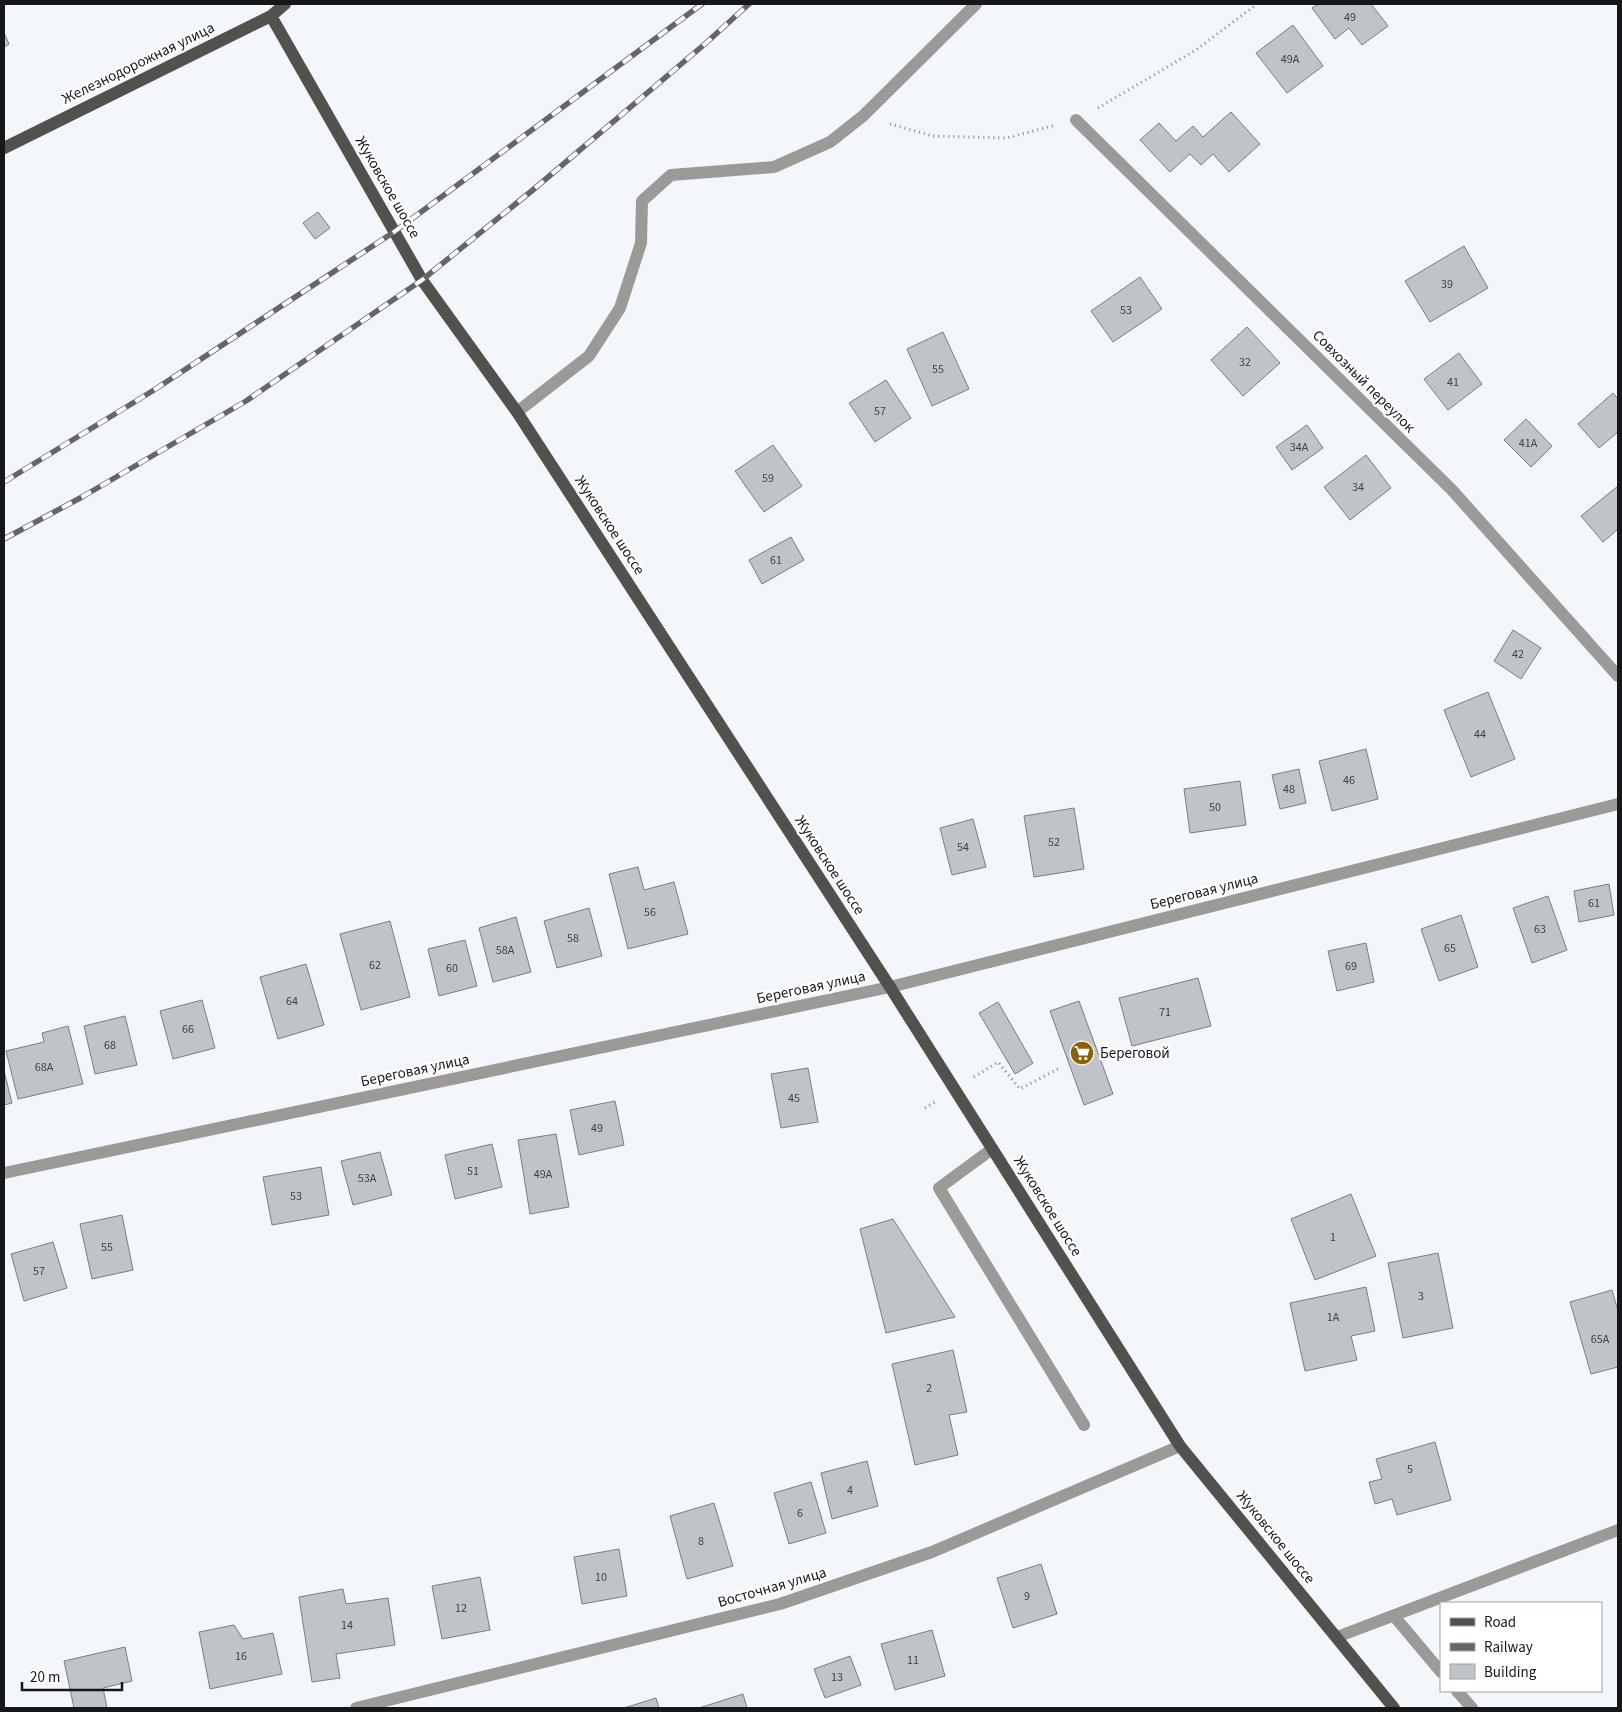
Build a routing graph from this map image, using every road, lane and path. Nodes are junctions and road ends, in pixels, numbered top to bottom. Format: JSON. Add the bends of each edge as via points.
{"nodes":[{"id":1,"x":285,"y":4,"type":"edge"},
{"id":2,"x":976,"y":4,"type":"edge"},
{"id":3,"x":271,"y":16,"type":"junction"},
{"id":4,"x":1076,"y":120,"type":"dead end"},
{"id":5,"x":4,"y":148,"type":"edge"},
{"id":6,"x":517,"y":412,"type":"junction"},
{"id":7,"x":1618,"y":676,"type":"edge"},
{"id":8,"x":1618,"y":804,"type":"edge"},
{"id":9,"x":890,"y":987,"type":"junction"},
{"id":10,"x":1060,"y":1068,"type":"dead end"},
{"id":11,"x":954,"y":1089,"type":"junction"},
{"id":12,"x":925,"y":1108,"type":"dead end"},
{"id":13,"x":992,"y":1149,"type":"junction"},
{"id":14,"x":4,"y":1173,"type":"edge"},
{"id":15,"x":1084,"y":1425,"type":"dead end"},
{"id":16,"x":1180,"y":1446,"type":"junction"},
{"id":17,"x":1618,"y":1530,"type":"edge"},
{"id":18,"x":1394,"y":1616,"type":"junction"},
{"id":19,"x":1337,"y":1637,"type":"junction"},
{"id":20,"x":1440,"y":1671,"type":"edge"},
{"id":21,"x":1458,"y":1692,"type":"edge"},
{"id":22,"x":356,"y":1708,"type":"edge"},
{"id":23,"x":1394,"y":1708,"type":"edge"},
{"id":24,"x":1472,"y":1708,"type":"edge"}],
"edges":[{"from":1,"to":3,"type":"main road","name":"Железнодорожная улица"},
{"from":2,"to":6,"type":"street","via":[[863,116],[830,142],[774,167],[671,176],[642,201],[641,244],[620,308],[589,356]]},
{"from":3,"to":5,"type":"main road","name":"Железнодорожная улица"},
{"from":3,"to":6,"type":"main road","name":"Жуковское шоссе","via":[[422,280]]},
{"from":4,"to":7,"type":"street","name":"Совхозный переулок","via":[[1452,490]]},
{"from":6,"to":9,"type":"main road","name":"Жуковское шоссе"},
{"from":8,"to":9,"type":"street","name":"Береговая улица"},
{"from":9,"to":11,"type":"main road","name":"Жуковское шоссе"},
{"from":9,"to":14,"type":"street","name":"Береговая улица"},
{"from":10,"to":11,"type":"path","via":[[1020,1089],[998,1062]]},
{"from":11,"to":12,"type":"path"},
{"from":11,"to":13,"type":"main road","name":"Жуковское шоссе"},
{"from":13,"to":15,"type":"street","via":[[939,1188]]},
{"from":13,"to":16,"type":"main road","name":"Жуковское шоссе"},
{"from":16,"to":19,"type":"main road","name":"Жуковское шоссе"},
{"from":16,"to":22,"type":"street","name":"Восточная улица","via":[[932,1552],[780,1604]]},
{"from":17,"to":18,"type":"street"},
{"from":18,"to":19,"type":"street"},
{"from":18,"to":20,"type":"street"},
{"from":19,"to":23,"type":"main road","name":"Жуковское шоссе"},
{"from":21,"to":24,"type":"street"}]}
